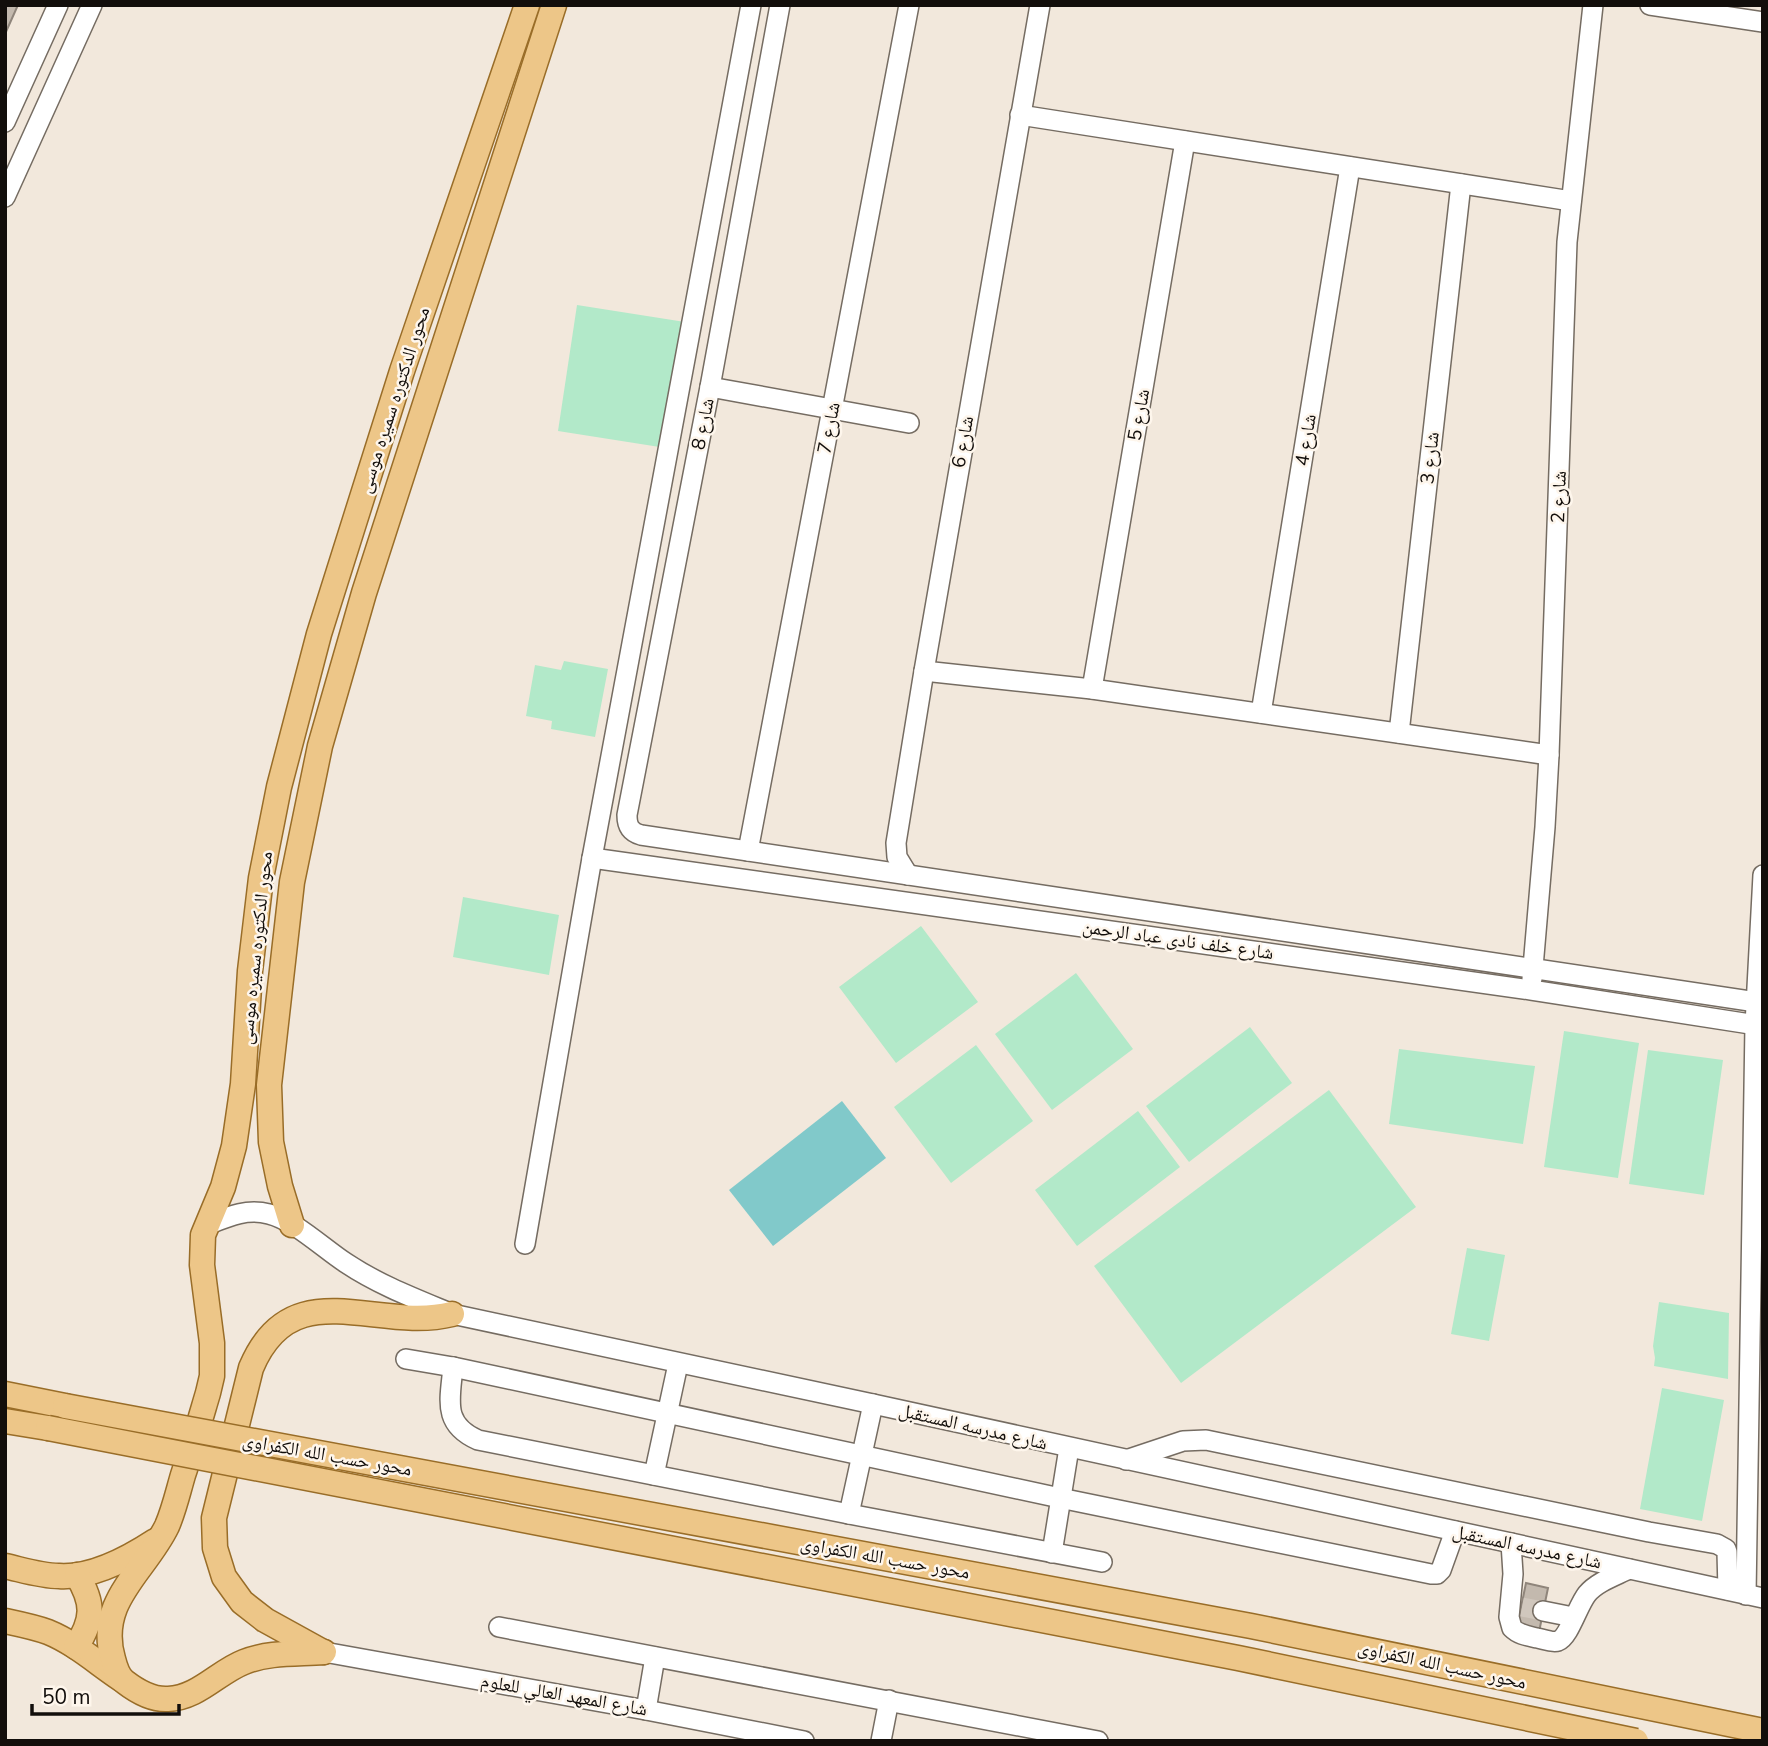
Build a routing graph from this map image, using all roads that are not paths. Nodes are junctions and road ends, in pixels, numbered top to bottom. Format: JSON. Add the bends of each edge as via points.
{"nodes":[{"id":1,"x":58,"y":5,"type":"edge"},
{"id":2,"x":92,"y":5,"type":"edge"},
{"id":3,"x":527,"y":5,"type":"edge"},
{"id":4,"x":554,"y":5,"type":"edge"},
{"id":5,"x":751,"y":5,"type":"edge"},
{"id":6,"x":780,"y":5,"type":"edge"},
{"id":7,"x":909,"y":5,"type":"edge"},
{"id":8,"x":1040,"y":5,"type":"edge"},
{"id":9,"x":1592,"y":5,"type":"edge"},
{"id":10,"x":1650,"y":5,"type":"edge"},
{"id":11,"x":1763,"y":22,"type":"edge"},
{"id":12,"x":1020,"y":115,"type":"junction"},
{"id":13,"x":5,"y":122,"type":"edge"},
{"id":14,"x":1185,"y":141,"type":"junction"},
{"id":15,"x":1350,"y":167,"type":"junction"},
{"id":16,"x":1461,"y":184,"type":"junction"},
{"id":17,"x":7,"y":189,"type":"edge"},
{"id":18,"x":1570,"y":201,"type":"junction"},
{"id":19,"x":710,"y":387,"type":"junction"},
{"id":20,"x":832,"y":409,"type":"junction"},
{"id":21,"x":909,"y":423,"type":"dead end"},
{"id":22,"x":924,"y":671,"type":"junction"},
{"id":23,"x":1092,"y":689,"type":"junction"},
{"id":24,"x":1261,"y":713,"type":"junction"},
{"id":25,"x":1399,"y":733,"type":"junction"},
{"id":26,"x":1549,"y":754,"type":"junction"},
{"id":27,"x":641,"y":835,"type":"joint"},
{"id":28,"x":748,"y":851,"type":"junction"},
{"id":29,"x":592,"y":858,"type":"junction"},
{"id":30,"x":900,"y":874,"type":"junction"},
{"id":31,"x":1763,"y":875,"type":"edge"},
{"id":32,"x":888,"y":899,"type":"junction"},
{"id":33,"x":1533,"y":968,"type":"junction"},
{"id":34,"x":1531,"y":990,"type":"junction"},
{"id":35,"x":1760,"y":1002,"type":"edge"},
{"id":36,"x":1759,"y":1025,"type":"edge"},
{"id":37,"x":206,"y":1225,"type":"junction"},
{"id":38,"x":292,"y":1225,"type":"junction"},
{"id":39,"x":525,"y":1244,"type":"dead end"},
{"id":40,"x":452,"y":1314,"type":"junction"},
{"id":41,"x":406,"y":1359,"type":"dead end"},
{"id":42,"x":678,"y":1364,"type":"junction"},
{"id":43,"x":453,"y":1367,"type":"junction"},
{"id":44,"x":5,"y":1394,"type":"edge"},
{"id":45,"x":873,"y":1404,"type":"junction"},
{"id":46,"x":667,"y":1413,"type":"junction"},
{"id":47,"x":5,"y":1421,"type":"edge"},
{"id":48,"x":1069,"y":1448,"type":"junction"},
{"id":49,"x":862,"y":1455,"type":"junction"},
{"id":50,"x":1125,"y":1460,"type":"junction"},
{"id":51,"x":654,"y":1475,"type":"junction"},
{"id":52,"x":1060,"y":1498,"type":"junction"},
{"id":53,"x":849,"y":1514,"type":"junction"},
{"id":54,"x":1455,"y":1531,"type":"junction"},
{"id":55,"x":161,"y":1536,"type":"junction"},
{"id":56,"x":1511,"y":1543,"type":"junction"},
{"id":57,"x":1052,"y":1553,"type":"junction"},
{"id":58,"x":1755,"y":1553,"type":"edge"},
{"id":59,"x":1102,"y":1562,"type":"dead end"},
{"id":60,"x":5,"y":1566,"type":"edge"},
{"id":61,"x":1629,"y":1569,"type":"junction"},
{"id":62,"x":77,"y":1575,"type":"junction"},
{"id":63,"x":1746,"y":1594,"type":"edge"},
{"id":64,"x":1543,"y":1611,"type":"tunnel mouth"},
{"id":65,"x":1573,"y":1617,"type":"junction"},
{"id":66,"x":5,"y":1621,"type":"edge"},
{"id":67,"x":499,"y":1628,"type":"dead end"},
{"id":68,"x":76,"y":1647,"type":"junction"},
{"id":69,"x":324,"y":1652,"type":"junction"},
{"id":70,"x":655,"y":1657,"type":"junction"},
{"id":71,"x":121,"y":1679,"type":"junction"},
{"id":72,"x":889,"y":1700,"type":"junction"},
{"id":73,"x":646,"y":1710,"type":"junction"},
{"id":74,"x":1763,"y":1731,"type":"edge"},
{"id":75,"x":804,"y":1741,"type":"edge"},
{"id":76,"x":881,"y":1741,"type":"edge"},
{"id":77,"x":1098,"y":1741,"type":"edge"},
{"id":78,"x":1636,"y":1741,"type":"edge"}],
"edges":[{"from":1,"to":13,"type":"street"},
{"from":2,"to":17,"type":"street"},
{"from":3,"to":37,"type":"main road","name":"محور الدكتوره سميره موسى","via":[[402,371],[305,683],[261,878],[234,1146]]},
{"from":4,"to":38,"type":"main road","name":"محور الدكتوره سميره موسى","via":[[368,581],[320,746],[292,882],[269,1084],[271,1142]]},
{"from":5,"to":29,"type":"street"},
{"from":6,"to":19,"type":"street","name":"شارع 8"},
{"from":7,"to":20,"type":"street","name":"شارع 7"},
{"from":8,"to":12,"type":"street","name":"شارع 6"},
{"from":9,"to":18,"type":"street","name":"شارع 2"},
{"from":10,"to":11,"type":"street"},
{"from":12,"to":14,"type":"street"},
{"from":12,"to":22,"type":"street","name":"شارع 6"},
{"from":14,"to":15,"type":"street"},
{"from":14,"to":23,"type":"street","name":"شارع 5"},
{"from":15,"to":16,"type":"street"},
{"from":15,"to":24,"type":"street","name":"شارع 4"},
{"from":16,"to":18,"type":"street"},
{"from":16,"to":25,"type":"street","name":"شارع 3"},
{"from":18,"to":26,"type":"street","name":"شارع 2"},
{"from":19,"to":20,"type":"street"},
{"from":19,"to":27,"type":"street","name":"شارع 8","via":[[627,816],[629,828]]},
{"from":20,"to":21,"type":"street"},
{"from":20,"to":28,"type":"street","name":"شارع 7"},
{"from":22,"to":23,"type":"street"},
{"from":22,"to":30,"type":"street","name":"شارع 6","via":[[895,849]]},
{"from":23,"to":24,"type":"street"},
{"from":24,"to":25,"type":"street"},
{"from":25,"to":26,"type":"street"},
{"from":26,"to":33,"type":"street","name":"شارع 2"},
{"from":27,"to":28,"type":"street","name":"شارع خلف نادى عباد الرحمن"},
{"from":28,"to":30,"type":"street","name":"شارع خلف نادى عباد الرحمن"},
{"from":29,"to":32,"type":"street","name":"شارع خلف نادى عباد الرحمن"},
{"from":29,"to":39,"type":"street"},
{"from":30,"to":32,"type":"street"},
{"from":30,"to":33,"type":"street","name":"شارع خلف نادى عباد الرحمن"},
{"from":31,"to":35,"type":"street"},
{"from":32,"to":34,"type":"street","name":"شارع خلف نادى عباد الرحمن"},
{"from":33,"to":34,"type":"street","name":"شارع 2"},
{"from":33,"to":35,"type":"street","name":"شارع خلف نادى عباد الرحمن"},
{"from":34,"to":36,"type":"street","name":"شارع خلف نادى عباد الرحمن"},
{"from":35,"to":36,"type":"street"},
{"from":36,"to":58,"type":"street"},
{"from":37,"to":38,"type":"street","name":"شارع مدرسه المستقبل","via":[[249,1212],[270,1214]]},
{"from":37,"to":55,"type":"main road","name":"محور الدكتوره سميره موسى","via":[[202,1265],[212,1376]]},
{"from":38,"to":40,"type":"street","name":"شارع مدرسه المستقبل","via":[[369,1277]]},
{"from":40,"to":42,"type":"street","name":"شارع مدرسه المستقبل"},
{"from":40,"to":69,"type":"main road","via":[[425,1319],[341,1311],[308,1313],[271,1334],[257,1352],[215,1518],[215,1548],[224,1577],[242,1602]]},
{"from":41,"to":43,"type":"street"},
{"from":42,"to":45,"type":"street","name":"شارع مدرسه المستقبل"},
{"from":42,"to":46,"type":"street"},
{"from":43,"to":46,"type":"street"},
{"from":43,"to":51,"type":"street","via":[[452,1415],[464,1434]]},
{"from":44,"to":74,"type":"main road","name":"محور حسب الله الكفراوى","bridge":true,"via":[[1237,1623]]},
{"from":45,"to":48,"type":"street","name":"شارع مدرسه المستقبل"},
{"from":45,"to":49,"type":"street"},
{"from":46,"to":49,"type":"street"},
{"from":46,"to":51,"type":"street"},
{"from":47,"to":78,"type":"main road","name":"محور حسب الله الكفراوى","bridge":true,"via":[[1238,1658]]},
{"from":48,"to":50,"type":"street","name":"شارع مدرسه المستقبل"},
{"from":48,"to":52,"type":"street"},
{"from":49,"to":52,"type":"street"},
{"from":49,"to":53,"type":"street"},
{"from":50,"to":54,"type":"street","name":"شارع مدرسه المستقبل"},
{"from":50,"to":63,"type":"street","via":[[1183,1441],[1206,1440],[1717,1544],[1726,1549]]},
{"from":51,"to":53,"type":"street"},
{"from":52,"to":54,"type":"street","via":[[1434,1575],[1441,1570]]},
{"from":52,"to":57,"type":"street"},
{"from":53,"to":57,"type":"street"},
{"from":54,"to":56,"type":"street","name":"شارع مدرسه المستقبل"},
{"from":55,"to":62,"type":"main road","via":[[129,1557]]},
{"from":55,"to":71,"type":"main road","name":"محور الدكتوره سميره موسى","via":[[113,1611],[109,1640]]},
{"from":56,"to":61,"type":"street","name":"شارع مدرسه المستقبل"},
{"from":56,"to":65,"type":"street","via":[[1516,1606],[1509,1617],[1511,1628],[1557,1641],[1564,1637]]},
{"from":57,"to":59,"type":"street"},
{"from":58,"to":63,"type":"street"},
{"from":60,"to":62,"type":"main road","via":[[55,1576]]},
{"from":61,"to":63,"type":"street","name":"شارع مدرسه المستقبل"},
{"from":61,"to":65,"type":"street","via":[[1594,1588]]},
{"from":62,"to":68,"type":"main road","via":[[91,1611],[87,1630]]},
{"from":64,"to":65,"type":"street"},
{"from":66,"to":68,"type":"main road","via":[[45,1631]]},
{"from":67,"to":70,"type":"street"},
{"from":68,"to":71,"type":"main road"},
{"from":69,"to":71,"type":"main road","via":[[247,1661],[177,1699],[152,1698]]},
{"from":69,"to":73,"type":"street","name":"شارع المعهد العالي للعلوم"},
{"from":70,"to":72,"type":"street"},
{"from":70,"to":73,"type":"street"},
{"from":72,"to":76,"type":"street"},
{"from":72,"to":77,"type":"street"},
{"from":73,"to":75,"type":"street","name":"شارع المعهد العالي للعلوم"}]}
